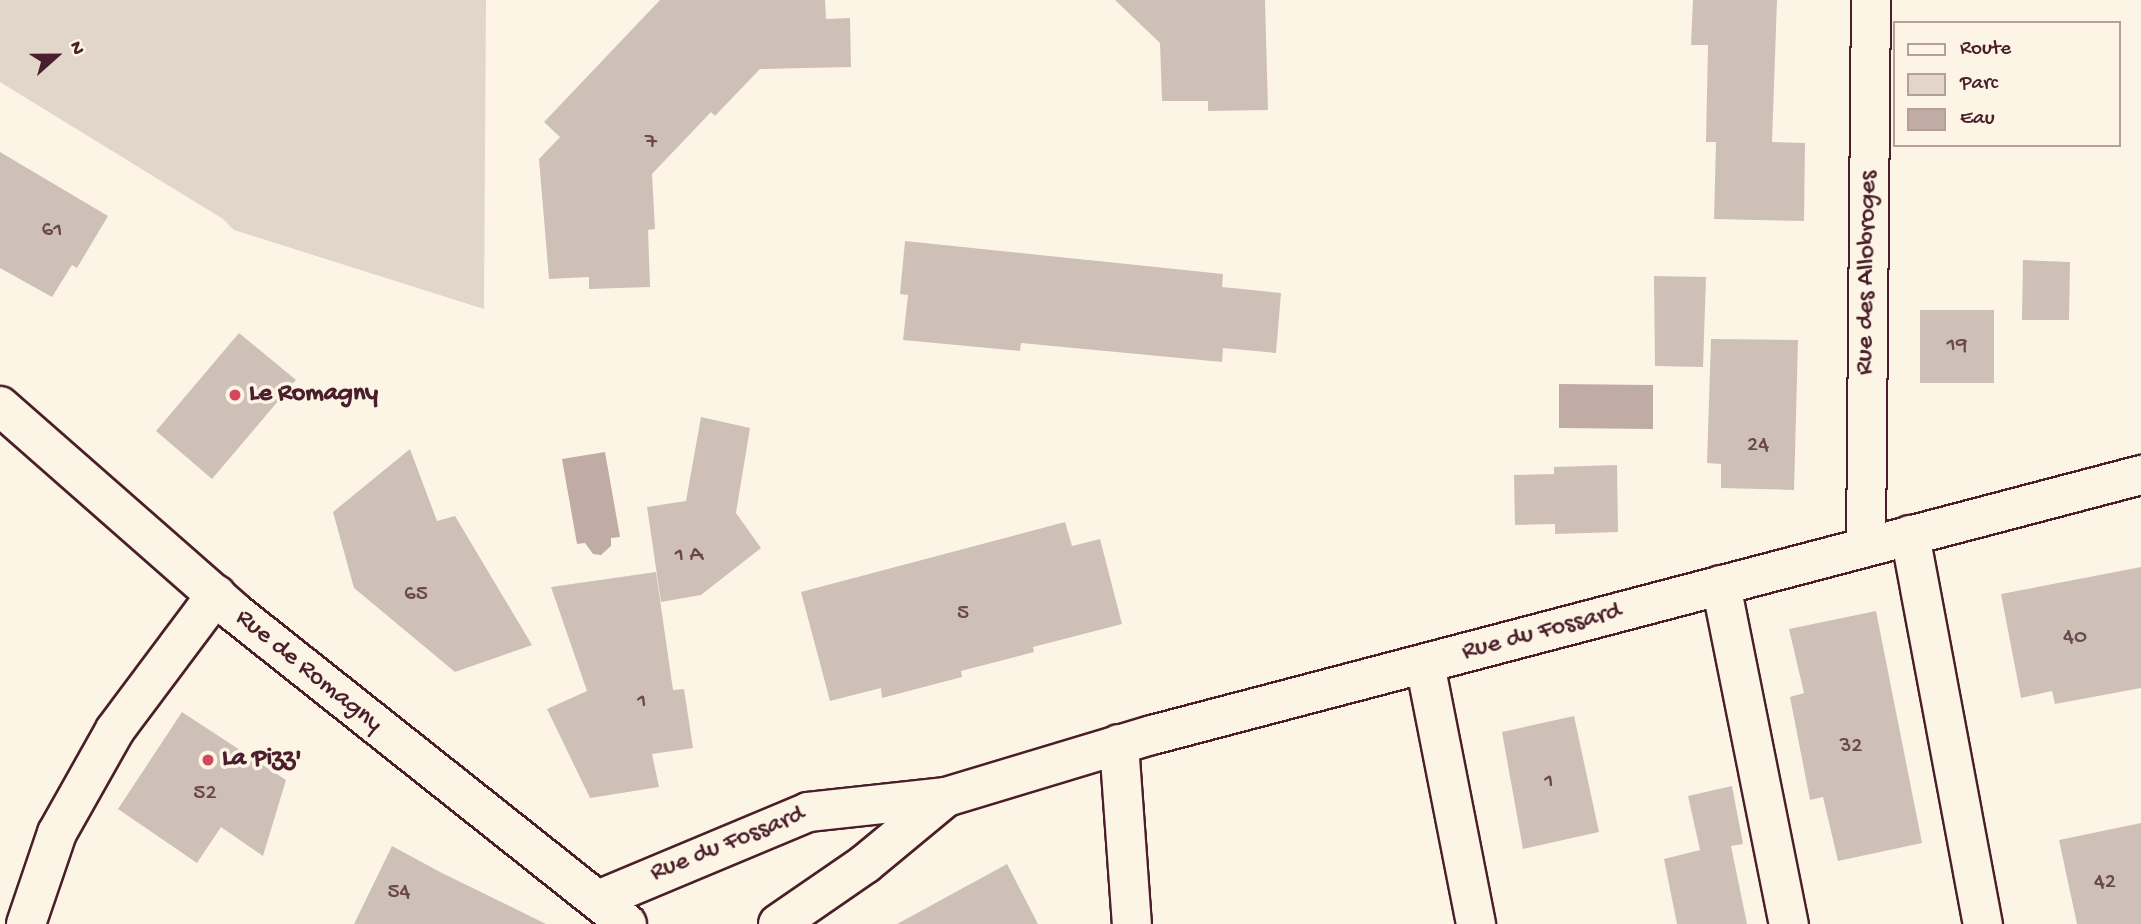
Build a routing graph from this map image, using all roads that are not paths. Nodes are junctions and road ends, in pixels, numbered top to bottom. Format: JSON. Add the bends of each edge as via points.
{"nodes":[{"id":1,"x":1871,"y":0,"type":"edge"},
{"id":2,"x":0,"y":406,"type":"edge"},
{"id":3,"x":2141,"y":475,"type":"edge"},
{"id":4,"x":1909,"y":535,"type":"junction"},
{"id":5,"x":1866,"y":546,"type":"junction"},
{"id":6,"x":1721,"y":585,"type":"junction"},
{"id":7,"x":216,"y":596,"type":"junction"},
{"id":8,"x":1425,"y":664,"type":"junction"},
{"id":9,"x":1119,"y":744,"type":"junction"},
{"id":10,"x":946,"y":797,"type":"junction"},
{"id":11,"x":615,"y":916,"type":"edge"},
{"id":12,"x":26,"y":924,"type":"edge"},
{"id":13,"x":778,"y":924,"type":"edge"},
{"id":14,"x":1132,"y":924,"type":"edge"},
{"id":15,"x":1476,"y":924,"type":"edge"},
{"id":16,"x":1789,"y":924,"type":"edge"},
{"id":17,"x":1983,"y":924,"type":"edge"}],
"edges":[{"from":1,"to":5,"type":"street","name":"Rue des Allobroges"},
{"from":2,"to":7,"type":"street","name":"Rue de Romagny"},
{"from":3,"to":4,"type":"street","name":"Rue du Fossard"},
{"from":4,"to":5,"type":"street","name":"Rue du Fossard"},
{"from":4,"to":17,"type":"street"},
{"from":5,"to":6,"type":"street","name":"Rue du Fossard"},
{"from":6,"to":8,"type":"street","name":"Rue du Fossard"},
{"from":6,"to":16,"type":"street"},
{"from":7,"to":11,"type":"street","name":"Rue de Romagny"},
{"from":7,"to":12,"type":"street","via":[[115,730],[57,833]]},
{"from":8,"to":9,"type":"street","name":"Rue du Fossard"},
{"from":8,"to":15,"type":"street"},
{"from":9,"to":10,"type":"street","name":"Rue du Fossard"},
{"from":9,"to":14,"type":"street"},
{"from":10,"to":11,"type":"street","name":"Rue du Fossard","via":[[808,812]]},
{"from":10,"to":13,"type":"street","name":"Rue du Fossard","via":[[865,864]]}]}
